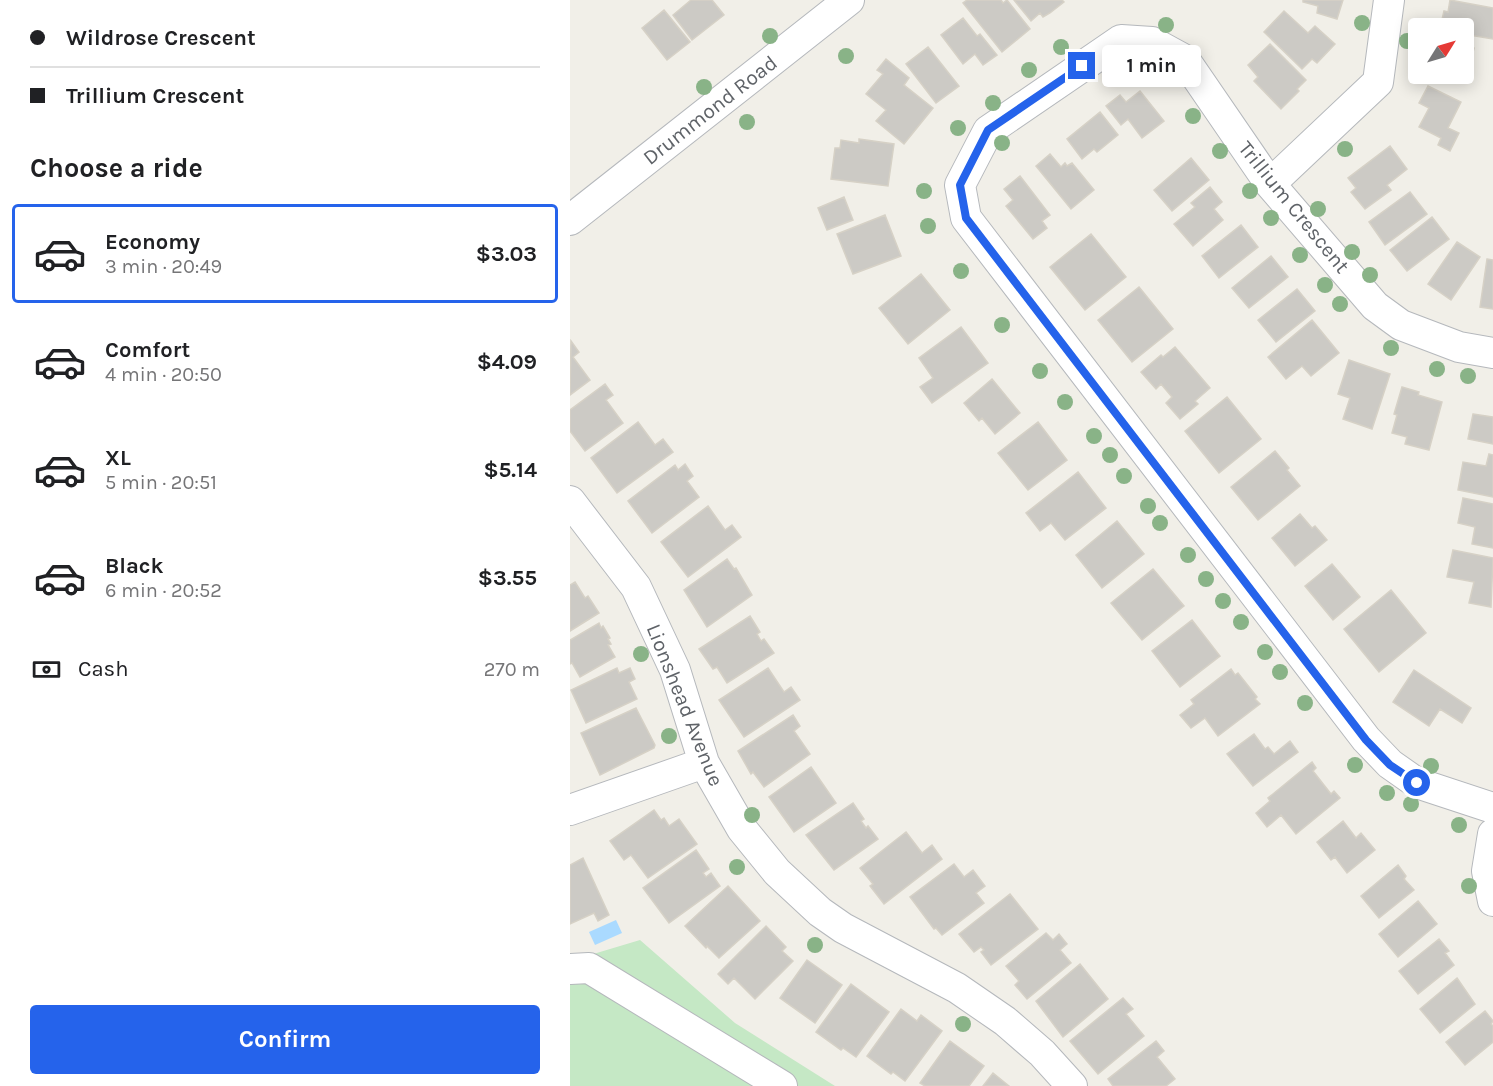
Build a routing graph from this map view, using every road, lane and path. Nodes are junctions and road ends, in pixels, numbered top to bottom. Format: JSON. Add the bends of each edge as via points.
{"nodes":[{"id":1,"x":849,"y":0,"type":"edge"},
{"id":2,"x":1389,"y":0,"type":"edge"},
{"id":3,"x":1270,"y":184,"type":"junction"},
{"id":4,"x":570,"y":220,"type":"edge"},
{"id":5,"x":1493,"y":352,"type":"edge"},
{"id":6,"x":570,"y":501,"type":"edge"},
{"id":7,"x":704,"y":762,"type":"junction"},
{"id":8,"x":1493,"y":808,"type":"edge"},
{"id":9,"x":570,"y":810,"type":"edge"},
{"id":10,"x":1493,"y":834,"type":"edge"},
{"id":11,"x":1493,"y":901,"type":"edge"},
{"id":12,"x":570,"y":969,"type":"edge"},
{"id":13,"x":782,"y":1086,"type":"edge"},
{"id":14,"x":1072,"y":1086,"type":"edge"}],
"edges":[{"from":1,"to":4,"type":"street","name":"Drummond Road"},
{"from":2,"to":3,"type":"street","via":[[1378,82]]},
{"from":3,"to":5,"type":"street","name":"Trillium Crescent","via":[[1375,306],[1401,325],[1459,347]]},
{"from":3,"to":8,"type":"street","name":"Trillium Crescent","via":[[1185,60],[1152,42],[1121,40],[988,130],[960,185],[966,218],[1366,740],[1390,765],[1417,783]]},
{"from":6,"to":7,"type":"street","name":"Lionshead Avenue","via":[[636,587],[675,670]]},
{"from":7,"to":9,"type":"street"},
{"from":7,"to":14,"type":"street","name":"Lionshead Avenue","via":[[742,829],[794,890],[843,928],[982,1004],[1042,1053]]},
{"from":10,"to":11,"type":"street","via":[[1487,871]]},
{"from":12,"to":13,"type":"street","via":[[589,968]]}]}
